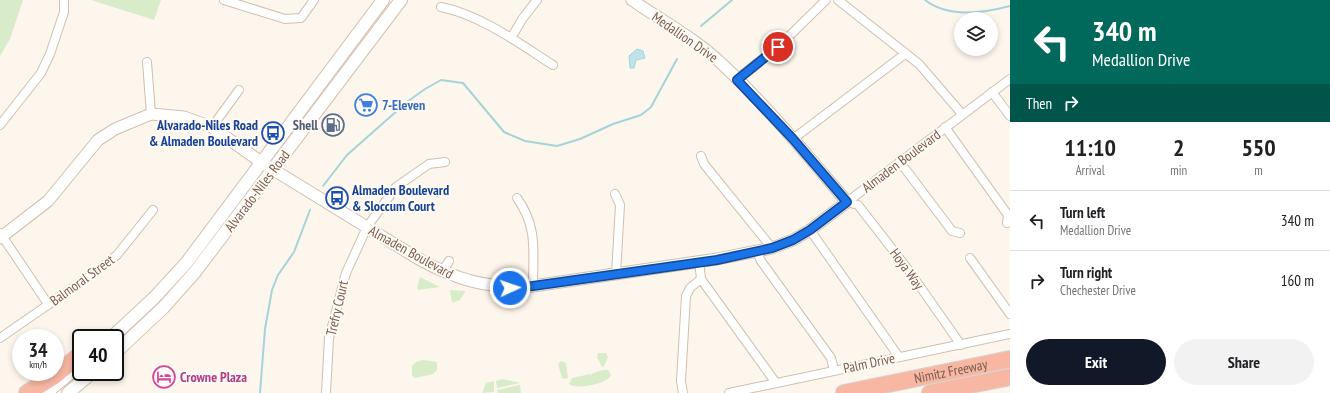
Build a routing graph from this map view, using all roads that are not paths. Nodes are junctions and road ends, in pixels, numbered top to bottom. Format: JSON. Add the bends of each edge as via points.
{"nodes":[{"id":1,"x":64,"y":0,"type":"edge"},
{"id":2,"x":224,"y":0,"type":"edge"},
{"id":3,"x":314,"y":0,"type":"edge"},
{"id":4,"x":383,"y":0,"type":"edge"},
{"id":5,"x":401,"y":0,"type":"edge"},
{"id":6,"x":537,"y":0,"type":"edge"},
{"id":7,"x":634,"y":0,"type":"edge"},
{"id":8,"x":826,"y":0,"type":"edge"},
{"id":9,"x":838,"y":0,"type":"edge"},
{"id":10,"x":442,"y":7,"type":"dead end"},
{"id":11,"x":511,"y":38,"type":"junction"},
{"id":12,"x":905,"y":54,"type":"junction"},
{"id":13,"x":147,"y":62,"type":"dead end"},
{"id":14,"x":553,"y":65,"type":"dead end"},
{"id":15,"x":1010,"y":79,"type":"edge"},
{"id":16,"x":737,"y":80,"type":"junction"},
{"id":17,"x":239,"y":90,"type":"dead end"},
{"id":18,"x":992,"y":92,"type":"junction"},
{"id":19,"x":151,"y":114,"type":"junction"},
{"id":20,"x":962,"y":114,"type":"junction"},
{"id":21,"x":1010,"y":116,"type":"edge"},
{"id":22,"x":0,"y":125,"type":"edge"},
{"id":23,"x":212,"y":127,"type":"junction"},
{"id":24,"x":945,"y":127,"type":"junction"},
{"id":25,"x":793,"y":139,"type":"junction"},
{"id":26,"x":701,"y":156,"type":"dead end"},
{"id":27,"x":262,"y":162,"type":"junction"},
{"id":28,"x":445,"y":162,"type":"dead end"},
{"id":29,"x":900,"y":162,"type":"junction"},
{"id":30,"x":273,"y":170,"type":"junction"},
{"id":31,"x":615,"y":194,"type":"dead end"},
{"id":32,"x":517,"y":198,"type":"dead end"},
{"id":33,"x":847,"y":202,"type":"junction"},
{"id":34,"x":153,"y":210,"type":"dead end"},
{"id":35,"x":1007,"y":223,"type":"dead end"},
{"id":36,"x":367,"y":227,"type":"junction"},
{"id":37,"x":810,"y":230,"type":"junction"},
{"id":38,"x":960,"y":233,"type":"dead end"},
{"id":39,"x":1,"y":235,"type":"edge"},
{"id":40,"x":200,"y":245,"type":"junction"},
{"id":41,"x":772,"y":248,"type":"junction"},
{"id":42,"x":757,"y":252,"type":"junction"},
{"id":43,"x":970,"y":258,"type":"dead end"},
{"id":44,"x":448,"y":261,"type":"dead end"},
{"id":45,"x":700,"y":261,"type":"junction"},
{"id":46,"x":442,"y":272,"type":"junction"},
{"id":47,"x":616,"y":274,"type":"junction"},
{"id":48,"x":701,"y":279,"type":"junction"},
{"id":49,"x":533,"y":286,"type":"junction"},
{"id":50,"x":48,"y":304,"type":"junction"},
{"id":51,"x":163,"y":308,"type":"junction"},
{"id":52,"x":1010,"y":314,"type":"edge"},
{"id":53,"x":120,"y":329,"type":"edge"},
{"id":54,"x":1010,"y":334,"type":"edge"},
{"id":55,"x":0,"y":338,"type":"edge"},
{"id":56,"x":961,"y":344,"type":"junction"},
{"id":57,"x":124,"y":345,"type":"edge"},
{"id":58,"x":899,"y":357,"type":"junction"},
{"id":59,"x":1010,"y":359,"type":"edge"},
{"id":60,"x":72,"y":361,"type":"edge"},
{"id":61,"x":834,"y":370,"type":"junction"},
{"id":62,"x":72,"y":371,"type":"edge"},
{"id":63,"x":1010,"y":377,"type":"edge"},
{"id":64,"x":82,"y":381,"type":"edge"},
{"id":65,"x":776,"y":383,"type":"junction"},
{"id":66,"x":1010,"y":387,"type":"edge"},
{"id":67,"x":27,"y":393,"type":"edge"},
{"id":68,"x":46,"y":393,"type":"edge"},
{"id":69,"x":68,"y":393,"type":"edge"},
{"id":70,"x":326,"y":393,"type":"edge"},
{"id":71,"x":683,"y":393,"type":"edge"},
{"id":72,"x":729,"y":393,"type":"edge"},
{"id":73,"x":844,"y":393,"type":"edge"},
{"id":74,"x":930,"y":393,"type":"edge"},
{"id":75,"x":980,"y":393,"type":"edge"}],
"edges":[{"from":1,"to":22,"type":"street","via":[[64,12],[41,73]]},
{"from":2,"to":3,"type":"street","via":[[285,19],[301,18]]},
{"from":4,"to":27,"type":"main road","name":"Alvarado-Niles Road"},
{"from":5,"to":30,"type":"main road","name":"Alvarado-Niles Road"},
{"from":6,"to":11,"type":"street"},
{"from":7,"to":16,"type":"street","name":"Medallion Drive","via":[[706,50]]},
{"from":8,"to":16,"type":"street","via":[[778,47]]},
{"from":9,"to":12,"type":"street"},
{"from":10,"to":11,"type":"street","via":[[458,10]]},
{"from":11,"to":14,"type":"street"},
{"from":12,"to":20,"type":"street","via":[[919,64]]},
{"from":12,"to":25,"type":"street"},
{"from":13,"to":19,"type":"street"},
{"from":15,"to":18,"type":"street","name":"Almaden Boulevard"},
{"from":16,"to":25,"type":"street","name":"Medallion Drive"},
{"from":17,"to":23,"type":"street"},
{"from":18,"to":20,"type":"street","name":"Almaden Boulevard"},
{"from":18,"to":21,"type":"street"},
{"from":19,"to":23,"type":"street","name":"Almaden Boulevard","via":[[184,117]]},
{"from":19,"to":39,"type":"street","name":"Almaden Boulevard","via":[[115,129],[98,140],[48,201]]},
{"from":20,"to":24,"type":"street","name":"Almaden Boulevard"},
{"from":23,"to":27,"type":"street","name":"Almaden Boulevard"},
{"from":24,"to":29,"type":"street","name":"Almaden Boulevard"},
{"from":24,"to":35,"type":"street","via":[[1008,215]]},
{"from":25,"to":33,"type":"street","name":"Medallion Drive"},
{"from":26,"to":41,"type":"street","via":[[704,164]]},
{"from":27,"to":30,"type":"street","name":"Almaden Boulevard"},
{"from":27,"to":40,"type":"main road","name":"Alvarado-Niles Road"},
{"from":28,"to":36,"type":"street","name":"Trefry Court","via":[[429,164],[396,187]]},
{"from":29,"to":33,"type":"street","name":"Almaden Boulevard"},
{"from":29,"to":38,"type":"street","via":[[952,231]]},
{"from":30,"to":36,"type":"street","name":"Almaden Boulevard"},
{"from":30,"to":51,"type":"main road","name":"Alvarado-Niles Road","via":[[210,253]]},
{"from":31,"to":47,"type":"street","via":[[620,205]]},
{"from":32,"to":49,"type":"street","via":[[524,208],[533,232]]},
{"from":33,"to":37,"type":"street","name":"Almaden Boulevard"},
{"from":33,"to":56,"type":"street","name":"Hoya Way","via":[[858,205]]},
{"from":34,"to":50,"type":"street","name":"Balmoral Street","via":[[117,255]]},
{"from":36,"to":46,"type":"street","name":"Almaden Boulevard"},
{"from":36,"to":70,"type":"street","name":"Trefry Court","via":[[346,273],[329,338]]},
{"from":37,"to":41,"type":"street","name":"Almaden Boulevard"},
{"from":37,"to":58,"type":"street"},
{"from":39,"to":50,"type":"street"},
{"from":40,"to":51,"type":"main road","via":[[200,251],[191,264],[161,301]]},
{"from":40,"to":53,"type":"main road","name":"Alvarado-Niles Road","via":[[169,282]]},
{"from":41,"to":42,"type":"street","name":"Almaden Boulevard"},
{"from":42,"to":45,"type":"street","name":"Almaden Boulevard"},
{"from":42,"to":61,"type":"street","via":[[761,262],[831,358]]},
{"from":43,"to":52,"type":"street"},
{"from":44,"to":46,"type":"street"},
{"from":45,"to":47,"type":"street","name":"Almaden Boulevard"},
{"from":45,"to":48,"type":"street"},
{"from":46,"to":49,"type":"street","name":"Almaden Boulevard","via":[[482,285],[510,288]]},
{"from":47,"to":49,"type":"street","name":"Almaden Boulevard"},
{"from":48,"to":65,"type":"street"},
{"from":48,"to":71,"type":"street","via":[[690,288],[686,296],[681,381]]},
{"from":50,"to":55,"type":"street","name":"Balmoral Street"},
{"from":51,"to":57,"type":"main road","name":"Alvarado-Niles Road"},
{"from":54,"to":56,"type":"street","name":"Palm Drive"},
{"from":56,"to":58,"type":"street","name":"Palm Drive"},
{"from":58,"to":61,"type":"street","name":"Palm Drive"},
{"from":59,"to":73,"type":"highway","name":"Nimitz Freeway"},
{"from":60,"to":67,"type":"highway"},
{"from":61,"to":65,"type":"street","name":"Palm Drive"},
{"from":62,"to":68,"type":"main road"},
{"from":63,"to":74,"type":"highway"},
{"from":64,"to":69,"type":"main road"},
{"from":65,"to":72,"type":"street","name":"Palm Drive"},
{"from":66,"to":75,"type":"highway","name":"Nimitz Freeway"}]}
